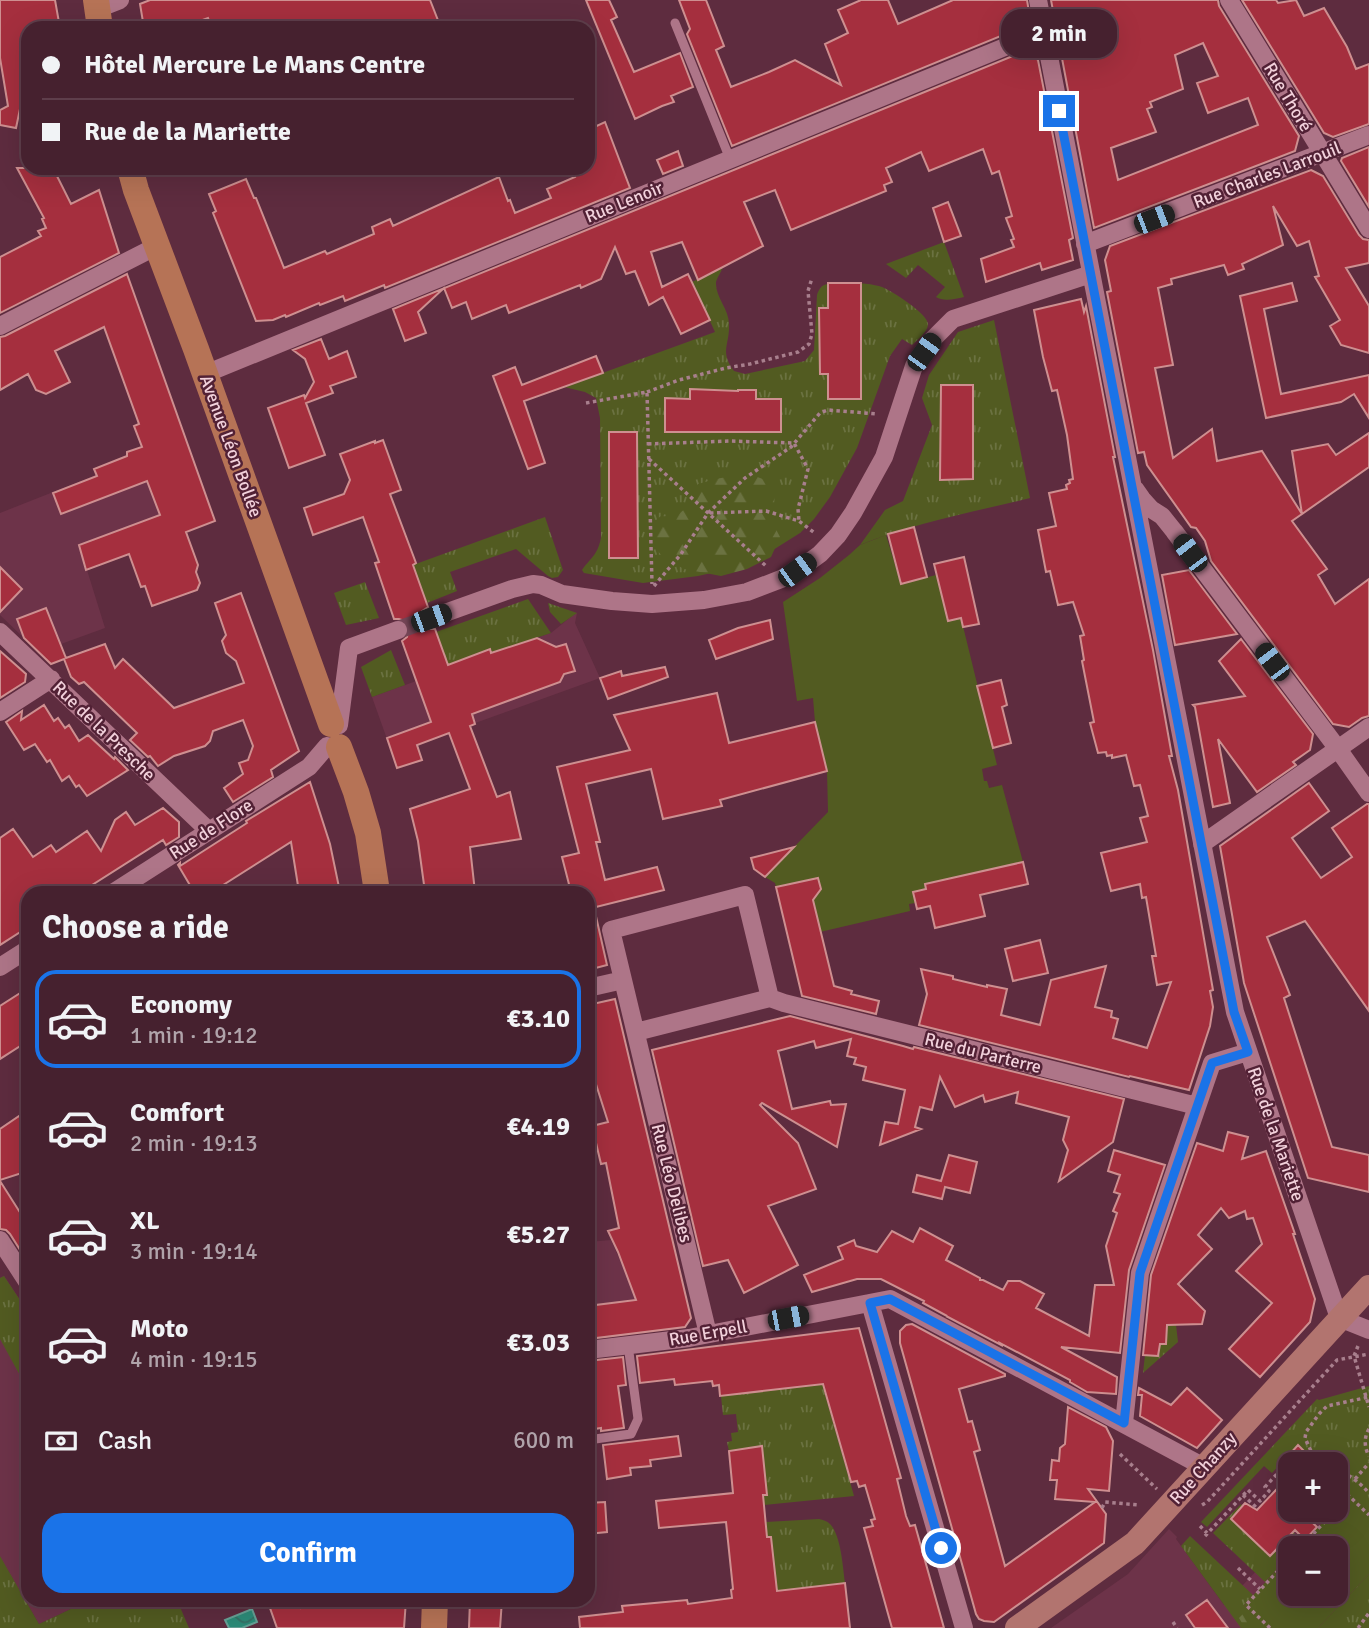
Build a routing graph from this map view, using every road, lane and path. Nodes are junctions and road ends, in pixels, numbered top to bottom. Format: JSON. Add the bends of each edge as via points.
{"nodes":[{"id":1,"x":1038,"y":0,"type":"edge"},
{"id":2,"x":1229,"y":0,"type":"edge"},
{"id":3,"x":675,"y":23,"type":"dead end"},
{"id":4,"x":1044,"y":31,"type":"junction"},
{"id":5,"x":1369,"y":135,"type":"edge"},
{"id":6,"x":1323,"y":154,"type":"junction"},
{"id":7,"x":730,"y":159,"type":"junction"},
{"id":8,"x":132,"y":175,"type":"edge"},
{"id":9,"x":1369,"y":229,"type":"edge"},
{"id":10,"x":1085,"y":244,"type":"junction"},
{"id":11,"x":157,"y":246,"type":"junction"},
{"id":12,"x":1091,"y":274,"type":"junction"},
{"id":13,"x":812,"y":278,"type":"dead end"},
{"id":14,"x":0,"y":326,"type":"edge"},
{"id":15,"x":205,"y":374,"type":"junction"},
{"id":16,"x":647,"y":392,"type":"junction"},
{"id":17,"x":586,"y":403,"type":"dead end"},
{"id":18,"x":898,"y":416,"type":"junction"},
{"id":19,"x":794,"y":443,"type":"junction"},
{"id":20,"x":648,"y":444,"type":"junction"},
{"id":21,"x":649,"y":459,"type":"junction"},
{"id":22,"x":1132,"y":482,"type":"junction"},
{"id":23,"x":708,"y":513,"type":"junction"},
{"id":24,"x":799,"y":521,"type":"junction"},
{"id":25,"x":830,"y":543,"type":"junction"},
{"id":26,"x":781,"y":579,"type":"junction"},
{"id":27,"x":431,"y":618,"type":"tunnel mouth"},
{"id":28,"x":398,"y":630,"type":"tunnel mouth"},
{"id":29,"x":0,"y":632,"type":"edge"},
{"id":30,"x":51,"y":679,"type":"junction"},
{"id":31,"x":0,"y":712,"type":"edge"},
{"id":32,"x":1369,"y":727,"type":"edge"},
{"id":33,"x":334,"y":735,"type":"junction"},
{"id":34,"x":1338,"y":749,"type":"junction"},
{"id":35,"x":1369,"y":793,"type":"edge"},
{"id":36,"x":208,"y":830,"type":"junction"},
{"id":37,"x":1202,"y":844,"type":"junction"},
{"id":38,"x":123,"y":886,"type":"edge"},
{"id":39,"x":376,"y":886,"type":"edge"},
{"id":40,"x":21,"y":954,"type":"edge"},
{"id":41,"x":0,"y":967,"type":"edge"},
{"id":42,"x":623,"y":980,"type":"junction"},
{"id":43,"x":595,"y":986,"type":"edge"},
{"id":44,"x":770,"y":998,"type":"junction"},
{"id":45,"x":636,"y":1032,"type":"junction"},
{"id":46,"x":1248,"y":1052,"type":"junction"},
{"id":47,"x":1197,"y":1106,"type":"junction"},
{"id":48,"x":0,"y":1240,"type":"edge"},
{"id":49,"x":21,"y":1272,"type":"edge"},
{"id":50,"x":1369,"y":1287,"type":"edge"},
{"id":51,"x":870,"y":1303,"type":"junction"},
{"id":52,"x":1339,"y":1318,"type":"junction"},
{"id":53,"x":1369,"y":1330,"type":"edge"},
{"id":54,"x":708,"y":1334,"type":"junction"},
{"id":55,"x":628,"y":1345,"type":"junction"},
{"id":56,"x":595,"y":1349,"type":"edge"},
{"id":57,"x":1369,"y":1354,"type":"edge"},
{"id":58,"x":1354,"y":1356,"type":"junction"},
{"id":59,"x":1368,"y":1397,"type":"edge"},
{"id":60,"x":1369,"y":1407,"type":"edge"},
{"id":61,"x":1124,"y":1423,"type":"junction"},
{"id":62,"x":1369,"y":1429,"type":"edge"},
{"id":63,"x":595,"y":1439,"type":"edge"},
{"id":64,"x":1312,"y":1452,"type":"edge"},
{"id":65,"x":1120,"y":1454,"type":"dead end"},
{"id":66,"x":1369,"y":1456,"type":"edge"},
{"id":67,"x":1369,"y":1463,"type":"edge"},
{"id":68,"x":1204,"y":1467,"type":"junction"},
{"id":69,"x":1348,"y":1475,"type":"edge"},
{"id":70,"x":1278,"y":1476,"type":"edge"},
{"id":71,"x":1355,"y":1479,"type":"junction"},
{"id":72,"x":1158,"y":1491,"type":"dead end"},
{"id":73,"x":1369,"y":1493,"type":"edge"},
{"id":74,"x":1243,"y":1495,"type":"junction"},
{"id":75,"x":1207,"y":1502,"type":"dead end"},
{"id":76,"x":1144,"y":1506,"type":"dead end"},
{"id":77,"x":1102,"y":1508,"type":"dead end"},
{"id":78,"x":1256,"y":1509,"type":"dead end"},
{"id":79,"x":1369,"y":1515,"type":"edge"},
{"id":80,"x":1200,"y":1526,"type":"dead end"},
{"id":81,"x":1311,"y":1536,"type":"edge"},
{"id":82,"x":1238,"y":1568,"type":"dead end"},
{"id":83,"x":1278,"y":1570,"type":"edge"},
{"id":84,"x":1260,"y":1589,"type":"junction"},
{"id":85,"x":435,"y":1607,"type":"edge"},
{"id":86,"x":1369,"y":1613,"type":"edge"},
{"id":87,"x":1173,"y":1622,"type":"dead end"},
{"id":88,"x":434,"y":1628,"type":"edge"},
{"id":89,"x":964,"y":1628,"type":"edge"},
{"id":90,"x":1017,"y":1628,"type":"edge"},
{"id":91,"x":1177,"y":1628,"type":"edge"},
{"id":92,"x":1270,"y":1628,"type":"edge"},
{"id":93,"x":1358,"y":1628,"type":"edge"}],
"edges":[{"from":1,"to":4,"type":"street","name":"Rue de la Mariette"},
{"from":2,"to":6,"type":"street","name":"Rue Thoré"},
{"from":3,"to":7,"type":"lane"},
{"from":4,"to":7,"type":"street","name":"Rue Lenoir"},
{"from":4,"to":10,"type":"street","name":"Rue de la Mariette"},
{"from":5,"to":6,"type":"street","name":"Rue Charles Larrouil"},
{"from":6,"to":9,"type":"street","name":"Rue Thoré"},
{"from":6,"to":10,"type":"street","name":"Rue Charles Larrouil"},
{"from":7,"to":15,"type":"street","name":"Rue Lenoir"},
{"from":8,"to":11,"type":"main road","name":"Avenue Léon Bollée"},
{"from":10,"to":12,"type":"street","name":"Rue de la Mariette"},
{"from":11,"to":14,"type":"street"},
{"from":11,"to":15,"type":"main road","name":"Avenue Léon Bollée"},
{"from":12,"to":18,"type":"street","via":[[953,319],[914,366]]},
{"from":12,"to":22,"type":"street","name":"Rue de la Mariette"},
{"from":13,"to":16,"type":"path","via":[[808,291],[812,334],[809,344],[798,352]]},
{"from":15,"to":33,"type":"main road","name":"Avenue Léon Bollée"},
{"from":16,"to":17,"type":"path"},
{"from":16,"to":20,"type":"path"},
{"from":18,"to":19,"type":"path","via":[[828,410]]},
{"from":18,"to":25,"type":"street","via":[[884,457],[853,513]]},
{"from":19,"to":20,"type":"path"},
{"from":19,"to":23,"type":"path","via":[[745,478]]},
{"from":19,"to":24,"type":"path","via":[[808,469]]},
{"from":20,"to":21,"type":"path"},
{"from":21,"to":23,"type":"path"},
{"from":21,"to":23,"type":"path","via":[[652,588]]},
{"from":22,"to":34,"type":"street"},
{"from":22,"to":37,"type":"street","name":"Rue de la Mariette"},
{"from":23,"to":24,"type":"path","via":[[766,511]]},
{"from":23,"to":26,"type":"path"},
{"from":24,"to":25,"type":"path"},
{"from":25,"to":26,"type":"street"},
{"from":26,"to":27,"type":"street","via":[[747,592],[652,604],[562,594],[533,584]]},
{"from":28,"to":33,"type":"street","via":[[349,648]]},
{"from":29,"to":30,"type":"street","name":"Rue de la Presche"},
{"from":30,"to":31,"type":"street"},
{"from":30,"to":36,"type":"street","name":"Rue de la Presche"},
{"from":32,"to":34,"type":"street"},
{"from":33,"to":36,"type":"street","name":"Rue de Flore","via":[[309,766]]},
{"from":33,"to":39,"type":"main road","name":"Avenue Léon Bollée","via":[[365,823]]},
{"from":34,"to":35,"type":"street"},
{"from":34,"to":37,"type":"street"},
{"from":36,"to":38,"type":"street","name":"Rue de Flore"},
{"from":37,"to":46,"type":"street","name":"Rue de la Mariette","via":[[1234,1012]]},
{"from":40,"to":41,"type":"street"},
{"from":42,"to":43,"type":"street"},
{"from":42,"to":44,"type":"street","name":"Rue Léo Delibes","via":[[611,930],[745,895]]},
{"from":42,"to":45,"type":"street","name":"Rue Léo Delibes"},
{"from":44,"to":45,"type":"street"},
{"from":44,"to":47,"type":"street","name":"Rue du Parterre"},
{"from":45,"to":54,"type":"street","name":"Rue Léo Delibes"},
{"from":46,"to":47,"type":"street","via":[[1212,1063]]},
{"from":46,"to":52,"type":"street","name":"Rue de la Mariette"},
{"from":47,"to":61,"type":"street","via":[[1140,1273]]},
{"from":48,"to":49,"type":"street"},
{"from":50,"to":52,"type":"main road","name":"Rue Chanzy"},
{"from":51,"to":54,"type":"street","name":"Rue Erpell"},
{"from":51,"to":61,"type":"street","name":"Rue Erpell","via":[[890,1299]]},
{"from":51,"to":89,"type":"street"},
{"from":52,"to":53,"type":"street"},
{"from":52,"to":68,"type":"main road","name":"Rue Chanzy"},
{"from":54,"to":55,"type":"street","name":"Rue Erpell"},
{"from":55,"to":56,"type":"street","name":"Rue Erpell"},
{"from":55,"to":63,"type":"lane","via":[[638,1419],[631,1434]]},
{"from":57,"to":58,"type":"path"},
{"from":58,"to":59,"type":"path"},
{"from":58,"to":75,"type":"path","via":[[1336,1360]]},
{"from":59,"to":60,"type":"path"},
{"from":59,"to":64,"type":"path","via":[[1322,1410],[1306,1432]]},
{"from":61,"to":68,"type":"street","name":"Rue Erpell"},
{"from":62,"to":66,"type":"path","via":[[1365,1445]]},
{"from":65,"to":72,"type":"path"},
{"from":67,"to":71,"type":"path"},
{"from":68,"to":90,"type":"main road","name":"Rue Chanzy","via":[[1135,1543]]},
{"from":69,"to":71,"type":"path"},
{"from":70,"to":74,"type":"path","via":[[1265,1487],[1269,1491],[1266,1498],[1260,1501],[1248,1490]]},
{"from":71,"to":73,"type":"path"},
{"from":74,"to":78,"type":"path"},
{"from":74,"to":80,"type":"path","via":[[1206,1534]]},
{"from":76,"to":77,"type":"path","via":[[1105,1502]]},
{"from":79,"to":81,"type":"path","via":[[1349,1496]]},
{"from":82,"to":84,"type":"path"},
{"from":83,"to":84,"type":"path"},
{"from":84,"to":92,"type":"path","via":[[1246,1605]]},
{"from":85,"to":88,"type":"main road"},
{"from":86,"to":93,"type":"path"},
{"from":87,"to":91,"type":"path"}]}
